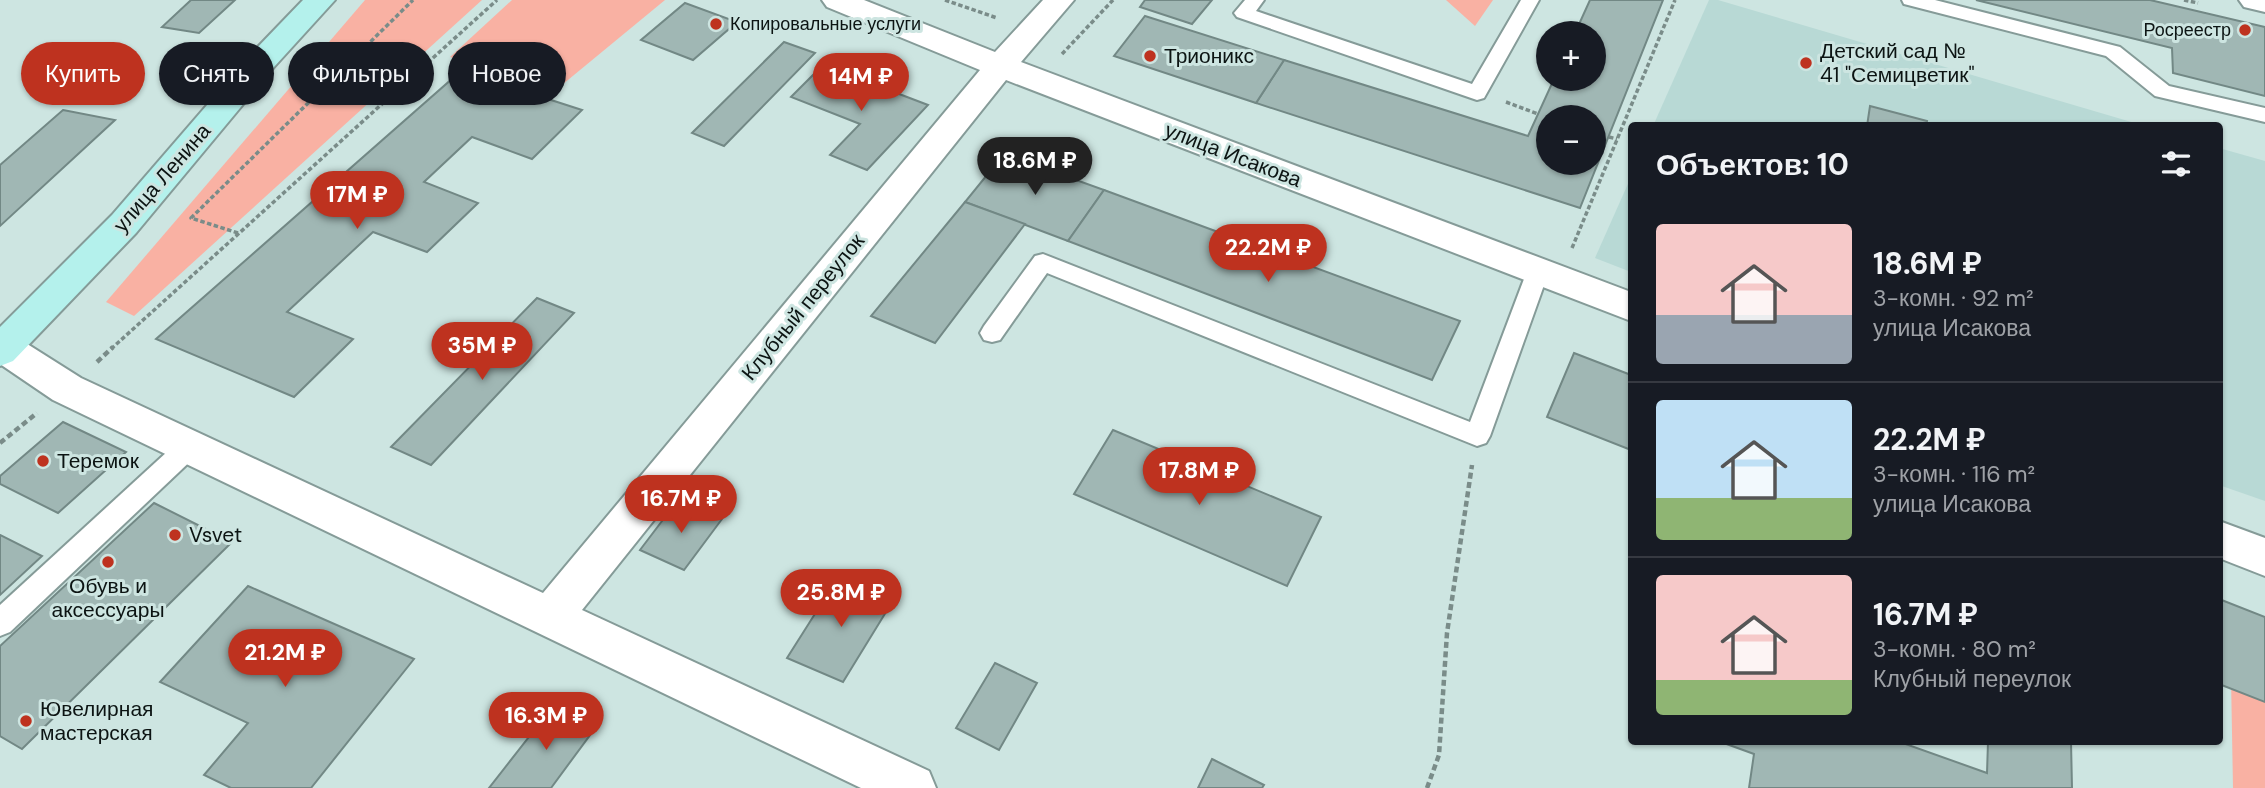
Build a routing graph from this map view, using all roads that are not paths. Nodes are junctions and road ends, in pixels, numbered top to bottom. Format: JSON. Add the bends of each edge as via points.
{"nodes":[{"id":1,"x":320,"y":0,"type":"edge"},
{"id":2,"x":837,"y":0,"type":"edge"},
{"id":3,"x":1059,"y":0,"type":"edge"},
{"id":4,"x":1255,"y":0,"type":"edge"},
{"id":5,"x":1530,"y":0,"type":"edge"},
{"id":6,"x":1910,"y":0,"type":"edge"},
{"id":7,"x":2254,"y":0,"type":"edge"},
{"id":8,"x":2265,"y":3,"type":"edge"},
{"id":9,"x":1000,"y":66,"type":"junction"},
{"id":10,"x":2265,"y":115,"type":"edge"},
{"id":11,"x":1549,"y":275,"type":"junction"},
{"id":12,"x":1628,"y":306,"type":"edge"},
{"id":13,"x":992,"y":333,"type":"dead end"},
{"id":14,"x":1,"y":348,"type":"edge"},
{"id":15,"x":189,"y":447,"type":"junction"},
{"id":16,"x":2223,"y":541,"type":"edge"},
{"id":17,"x":2265,"y":557,"type":"edge"},
{"id":18,"x":550,"y":617,"type":"junction"},
{"id":19,"x":0,"y":623,"type":"edge"},
{"id":20,"x":912,"y":788,"type":"edge"}],
"edges":[{"from":1,"to":14,"type":"main road","name":"улица Ленина","via":[[124,224]]},
{"from":2,"to":9,"type":"street","name":"улица Исакова"},
{"from":3,"to":9,"type":"street","name":"Клубный переулок"},
{"from":4,"to":5,"type":"lane","via":[[1244,13],[1477,93]]},
{"from":6,"to":10,"type":"lane","via":[[2113,51],[2162,91]]},
{"from":7,"to":8,"type":"street"},
{"from":9,"to":11,"type":"street","name":"улица Исакова"},
{"from":9,"to":18,"type":"street","name":"Клубный переулок"},
{"from":11,"to":12,"type":"street","name":"улица Исакова"},
{"from":11,"to":13,"type":"lane","via":[[1477,436],[1043,262]]},
{"from":14,"to":15,"type":"street","via":[[67,389]]},
{"from":15,"to":18,"type":"street"},
{"from":15,"to":19,"type":"lane"},
{"from":16,"to":17,"type":"street"},
{"from":18,"to":20,"type":"street"}]}
